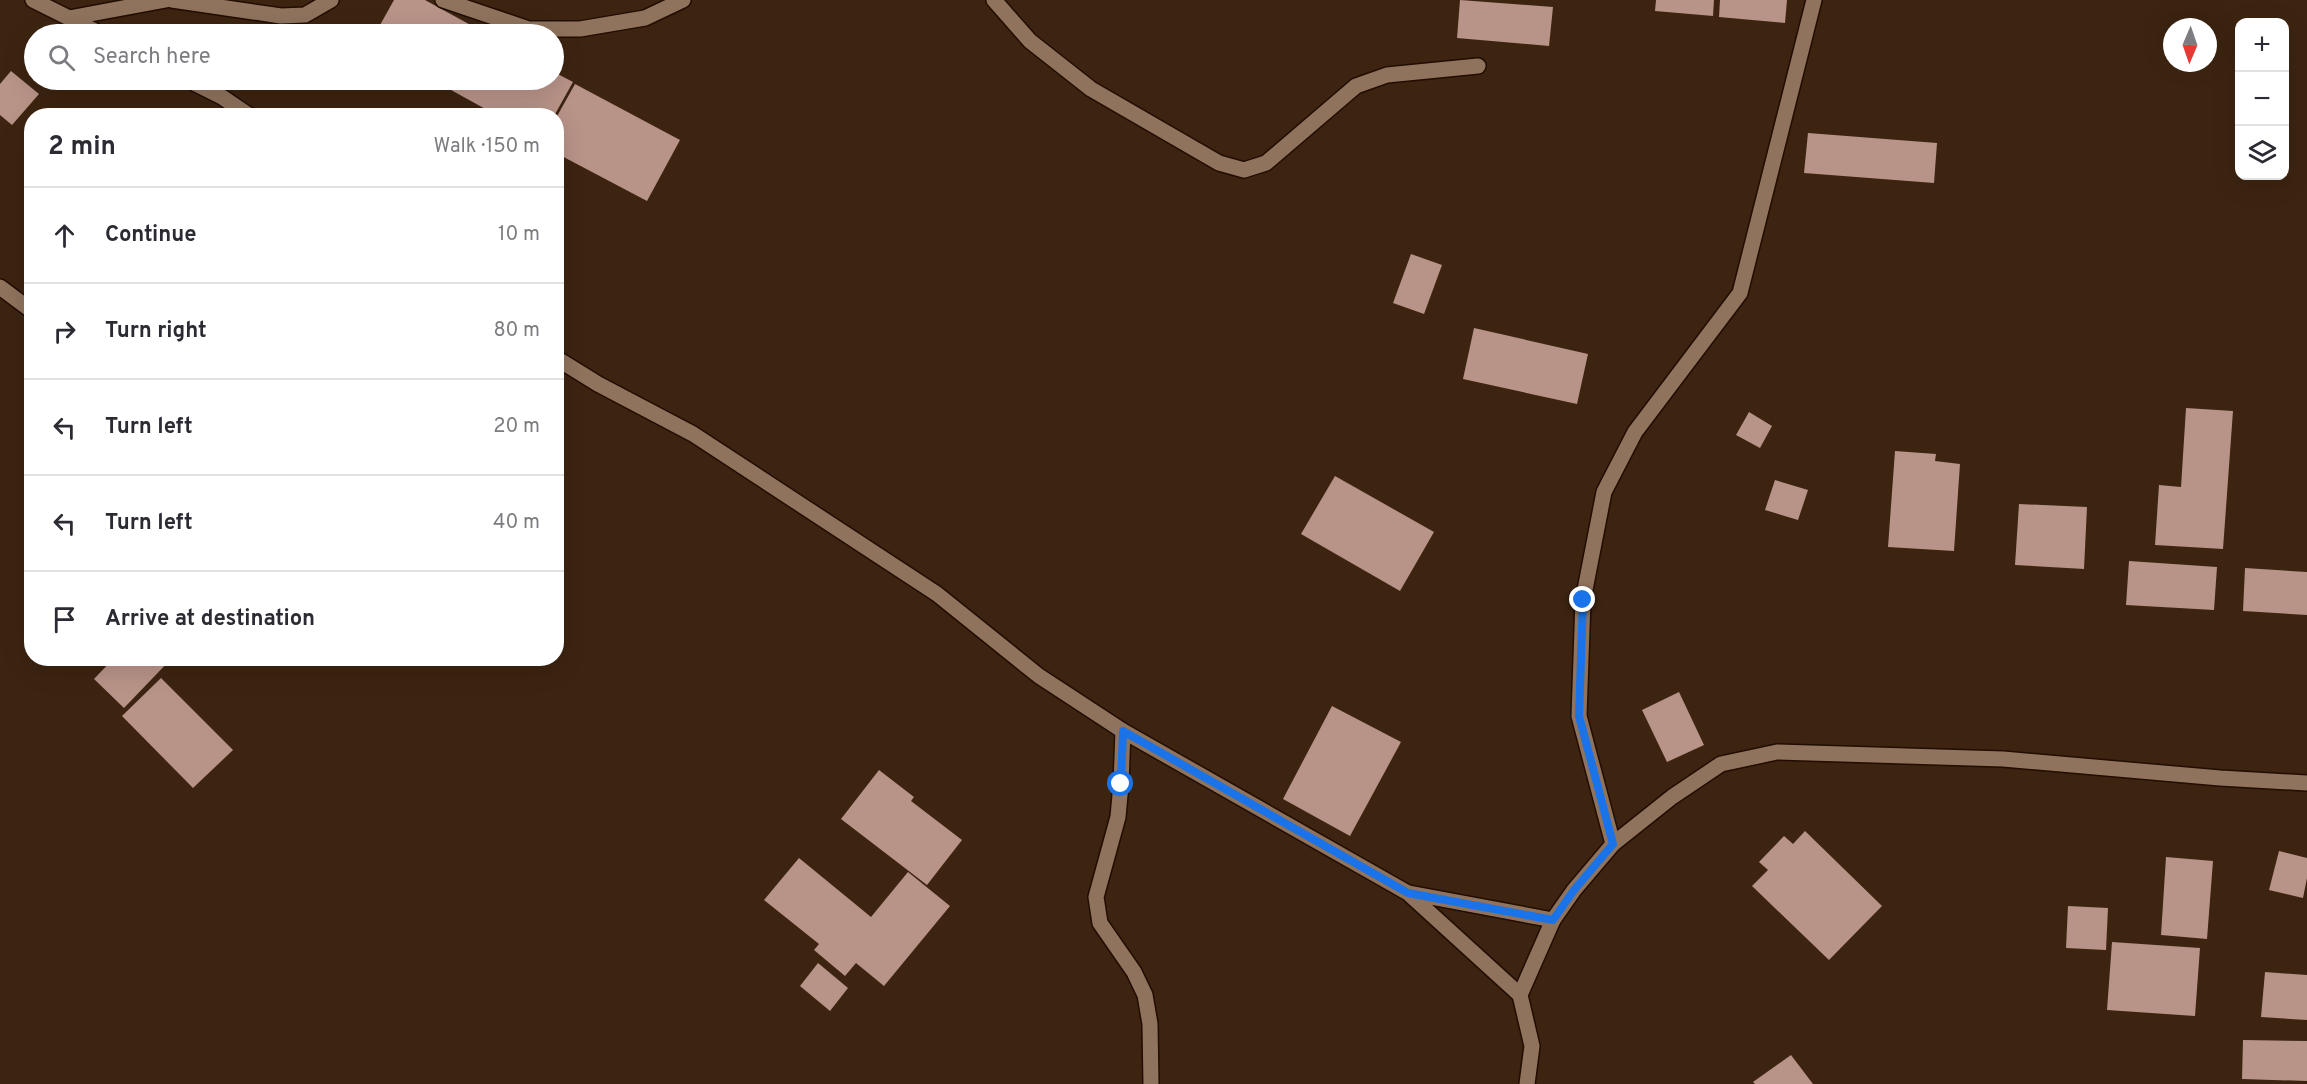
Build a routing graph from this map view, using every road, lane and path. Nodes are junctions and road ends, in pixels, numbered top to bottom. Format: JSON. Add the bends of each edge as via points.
{"nodes":[{"id":1,"x":33,"y":0,"type":"edge"},
{"id":2,"x":166,"y":0,"type":"edge"},
{"id":3,"x":172,"y":0,"type":"edge"},
{"id":4,"x":332,"y":0,"type":"edge"},
{"id":5,"x":443,"y":0,"type":"edge"},
{"id":6,"x":683,"y":0,"type":"edge"},
{"id":7,"x":994,"y":0,"type":"edge"},
{"id":8,"x":1814,"y":0,"type":"edge"},
{"id":9,"x":69,"y":18,"type":"junction"},
{"id":10,"x":81,"y":24,"type":"edge"},
{"id":11,"x":514,"y":24,"type":"edge"},
{"id":12,"x":564,"y":30,"type":"edge"},
{"id":13,"x":1478,"y":66,"type":"dead end"},
{"id":14,"x":208,"y":90,"type":"edge"},
{"id":15,"x":238,"y":108,"type":"edge"},
{"id":16,"x":0,"y":287,"type":"edge"},
{"id":17,"x":24,"y":305,"type":"edge"},
{"id":18,"x":564,"y":362,"type":"edge"},
{"id":19,"x":1123,"y":731,"type":"junction"},
{"id":20,"x":2307,"y":783,"type":"edge"},
{"id":21,"x":1613,"y":844,"type":"junction"},
{"id":22,"x":1408,"y":893,"type":"junction"},
{"id":23,"x":1553,"y":920,"type":"junction"},
{"id":24,"x":1520,"y":995,"type":"junction"},
{"id":25,"x":1151,"y":1084,"type":"edge"},
{"id":26,"x":1527,"y":1084,"type":"edge"}],
"edges":[{"from":1,"to":9,"type":"street"},
{"from":2,"to":9,"type":"street"},
{"from":3,"to":4,"type":"street","via":[[281,16],[305,15]]},
{"from":5,"to":11,"type":"street"},
{"from":6,"to":12,"type":"street","via":[[645,18]]},
{"from":7,"to":13,"type":"street","via":[[1030,41],[1091,89],[1219,163],[1244,170],[1266,164],[1356,86],[1387,75]]},
{"from":8,"to":21,"type":"street","via":[[1740,293],[1635,432],[1604,492],[1583,600],[1579,716]]},
{"from":9,"to":10,"type":"street"},
{"from":14,"to":15,"type":"street"},
{"from":16,"to":17,"type":"street"},
{"from":18,"to":19,"type":"street","via":[[693,434],[937,594],[1040,676]]},
{"from":19,"to":22,"type":"street"},
{"from":19,"to":25,"type":"street","via":[[1118,818],[1096,897],[1100,922],[1145,995],[1150,1024]]},
{"from":20,"to":21,"type":"street","via":[[2003,759],[1777,752],[1721,764]]},
{"from":21,"to":23,"type":"street"},
{"from":22,"to":23,"type":"street"},
{"from":22,"to":24,"type":"street"},
{"from":23,"to":24,"type":"street"},
{"from":24,"to":26,"type":"street","via":[[1532,1046]]}]}
